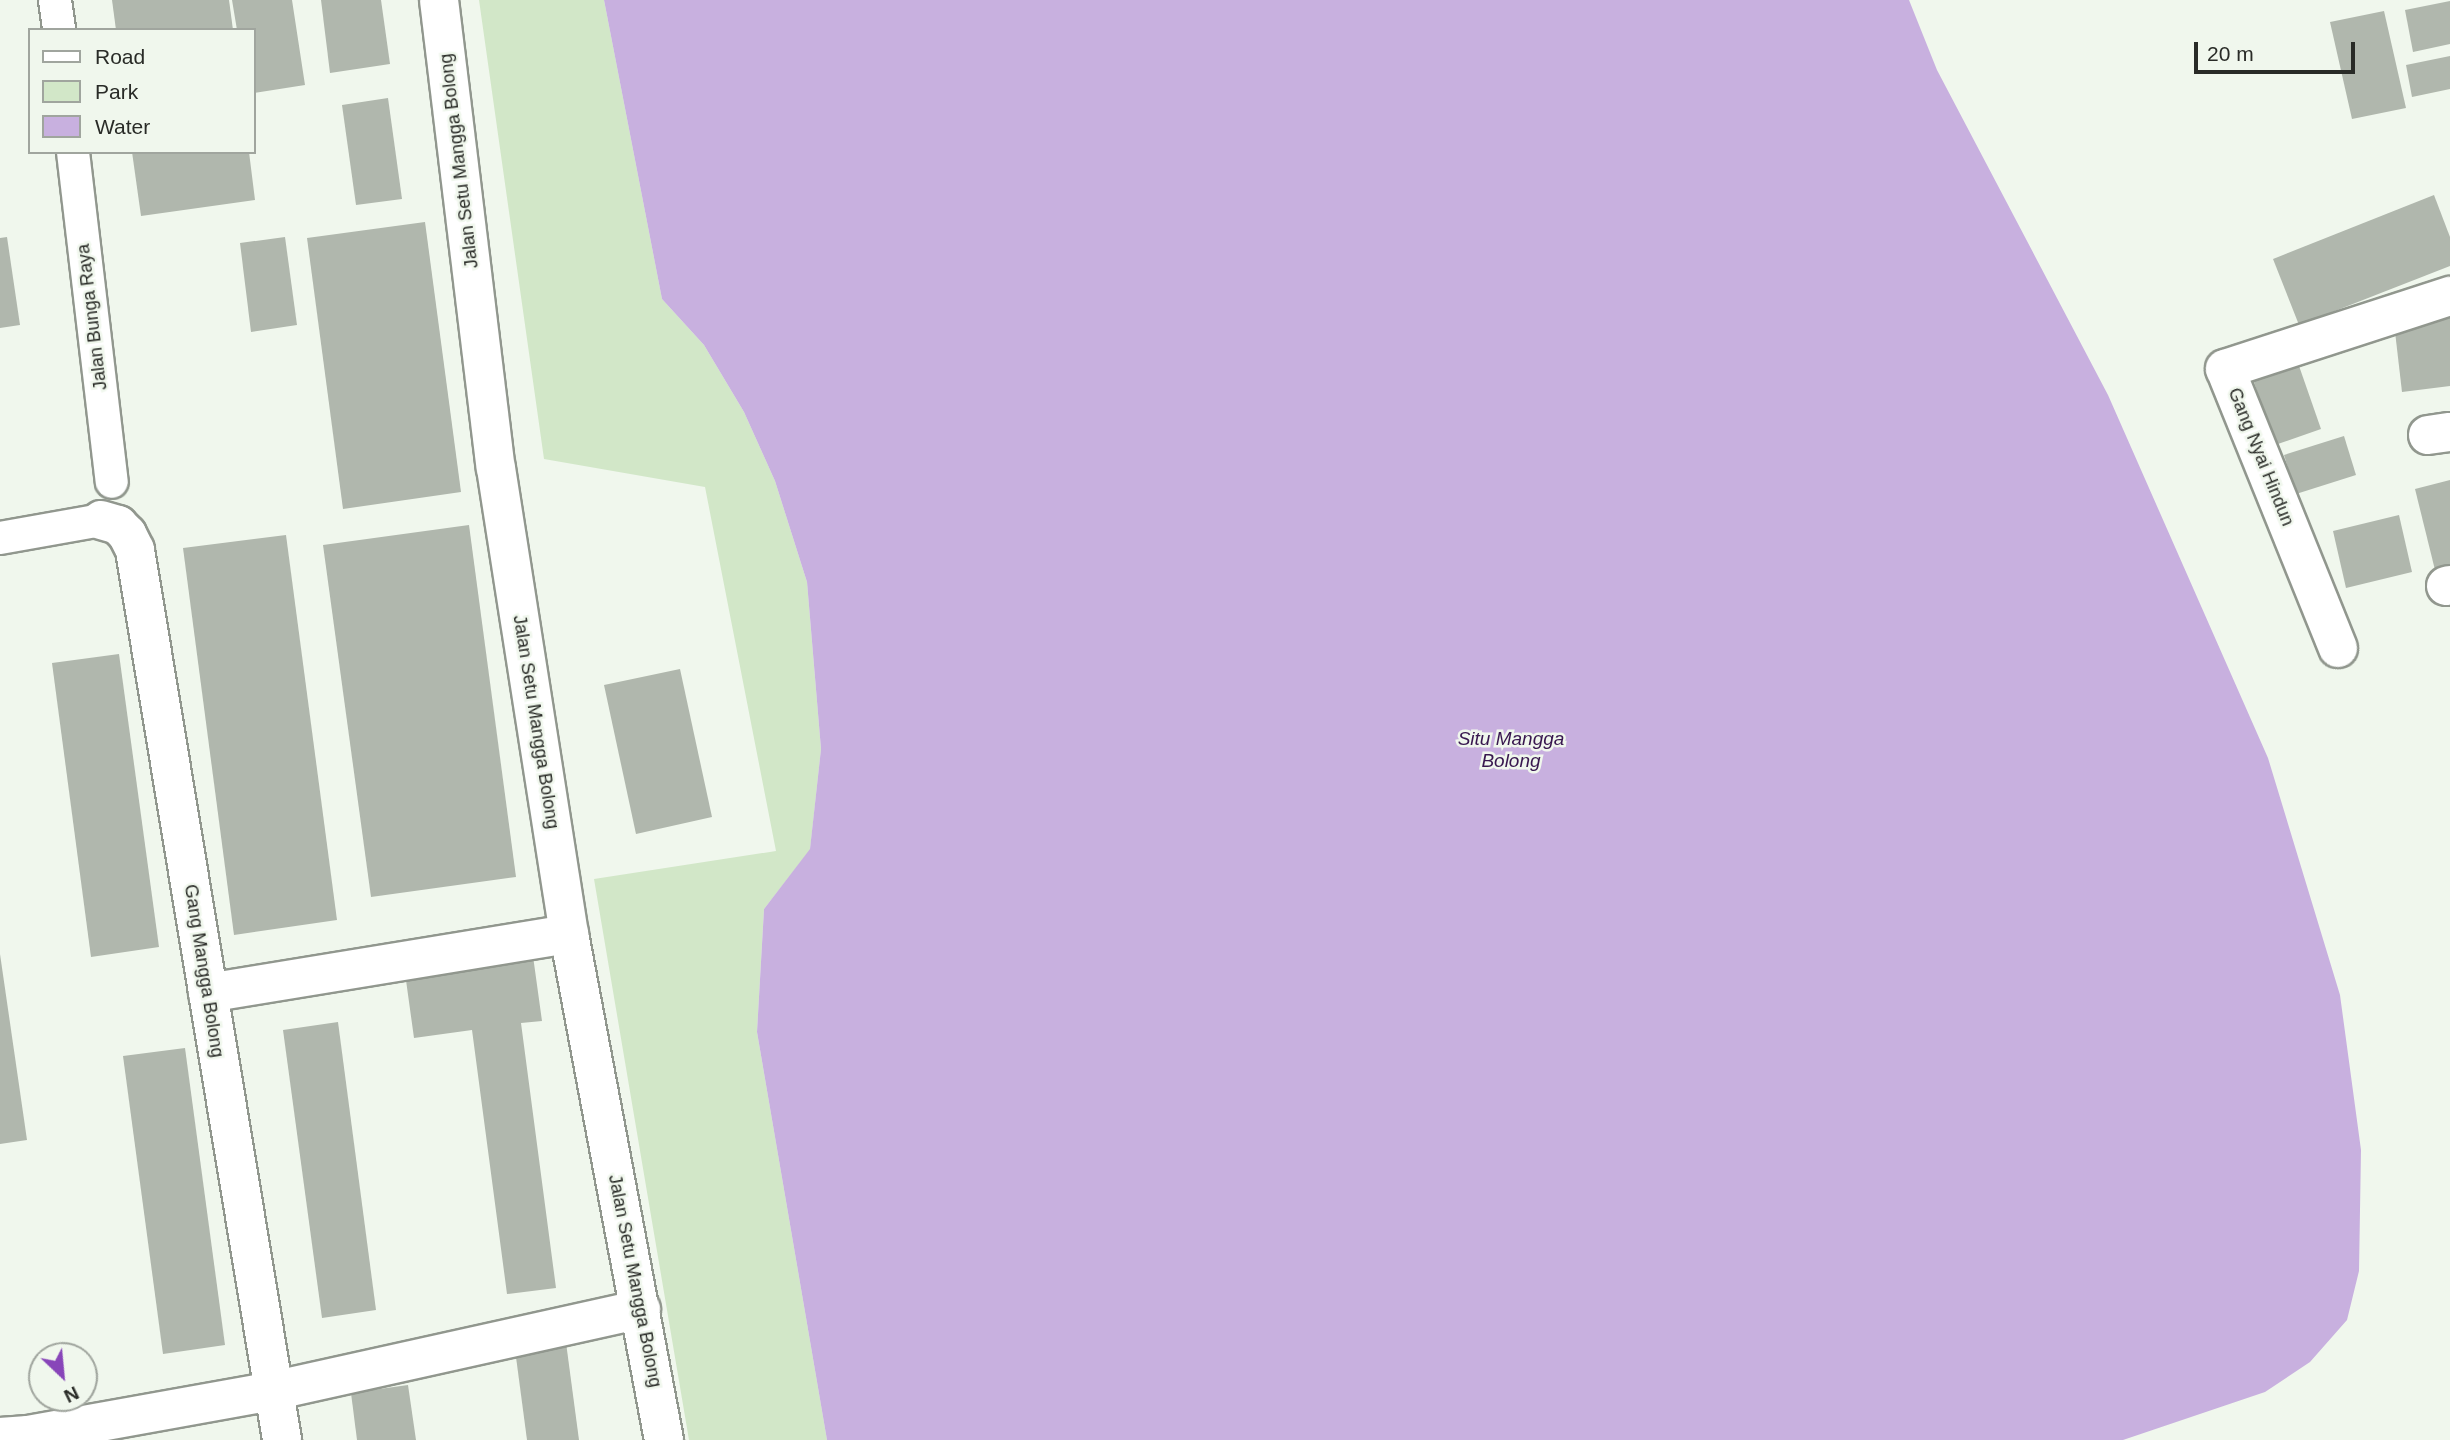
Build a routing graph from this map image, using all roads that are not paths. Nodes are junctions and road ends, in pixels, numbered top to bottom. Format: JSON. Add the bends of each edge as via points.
{"nodes":[{"id":1,"x":55,"y":0,"type":"edge"},
{"id":2,"x":439,"y":0,"type":"edge"},
{"id":3,"x":59,"y":28,"type":"edge"},
{"id":4,"x":73,"y":154,"type":"edge"},
{"id":5,"x":2450,"y":296,"type":"edge"},
{"id":6,"x":112,"y":482,"type":"dead end"},
{"id":7,"x":101,"y":520,"type":"joint"},
{"id":8,"x":0,"y":538,"type":"edge"},
{"id":9,"x":2337,"y":648,"type":"dead end"},
{"id":10,"x":569,"y":934,"type":"junction"},
{"id":11,"x":208,"y":993,"type":"junction"},
{"id":12,"x":641,"y":1309,"type":"junction"},
{"id":13,"x":272,"y":1391,"type":"junction"},
{"id":14,"x":0,"y":1437,"type":"edge"},
{"id":15,"x":282,"y":1440,"type":"edge"},
{"id":16,"x":664,"y":1440,"type":"edge"}],
"edges":[{"from":1,"to":3,"type":"lane"},
{"from":2,"to":10,"type":"street","name":"Jalan Setu Mangga Bolong","via":[[496,468]]},
{"from":4,"to":6,"type":"lane","name":"Jalan Bunga Raya"},
{"from":5,"to":9,"type":"street","name":"Gang Nyai Hindun","via":[[2225,369]]},
{"from":7,"to":8,"type":"lane"},
{"from":7,"to":11,"type":"street","name":"Gang Mangga Bolong","via":[[118,525],[135,550]]},
{"from":10,"to":11,"type":"street"},
{"from":10,"to":12,"type":"street","name":"Jalan Setu Mangga Bolong"},
{"from":11,"to":13,"type":"street","name":"Gang Mangga Bolong"},
{"from":12,"to":13,"type":"street"},
{"from":12,"to":16,"type":"street","name":"Jalan Setu Mangga Bolong"},
{"from":13,"to":14,"type":"street","via":[[27,1436]]},
{"from":13,"to":15,"type":"street","name":"Gang Mangga Bolong"}]}
